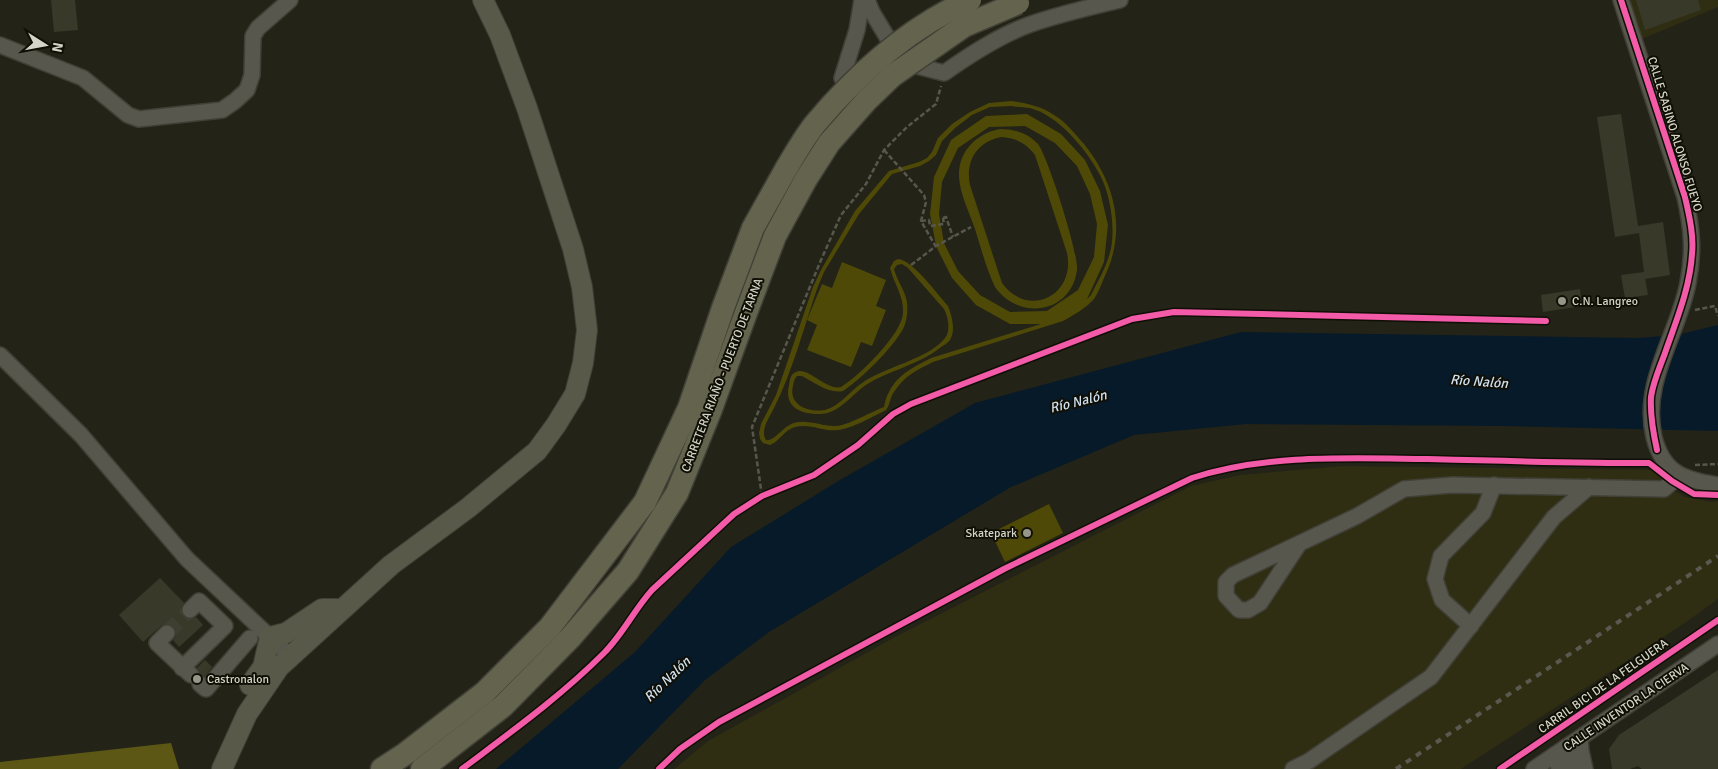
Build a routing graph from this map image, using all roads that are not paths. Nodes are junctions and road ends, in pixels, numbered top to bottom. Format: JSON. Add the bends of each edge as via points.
{"nodes":[{"id":1,"x":290,"y":0,"type":"edge"},
{"id":2,"x":483,"y":0,"type":"edge"},
{"id":3,"x":862,"y":0,"type":"edge"},
{"id":4,"x":867,"y":0,"type":"edge"},
{"id":5,"x":970,"y":0,"type":"edge"},
{"id":6,"x":1120,"y":0,"type":"edge"},
{"id":7,"x":1621,"y":0,"type":"edge"},
{"id":8,"x":1022,"y":2,"type":"edge"},
{"id":9,"x":0,"y":45,"type":"edge"},
{"id":10,"x":842,"y":78,"type":"dead end"},
{"id":11,"x":0,"y":355,"type":"edge"},
{"id":12,"x":1680,"y":475,"type":"junction"},
{"id":13,"x":1718,"y":485,"type":"edge"},
{"id":14,"x":1494,"y":486,"type":"junction"},
{"id":15,"x":1589,"y":487,"type":"junction"},
{"id":16,"x":1299,"y":544,"type":"junction"},
{"id":17,"x":342,"y":609,"type":"junction"},
{"id":18,"x":190,"y":610,"type":"tunnel mouth"},
{"id":19,"x":225,"y":626,"type":"junction"},
{"id":20,"x":1471,"y":626,"type":"junction"},
{"id":21,"x":167,"y":633,"type":"tunnel mouth"},
{"id":22,"x":250,"y":638,"type":"junction"},
{"id":23,"x":270,"y":638,"type":"junction"},
{"id":24,"x":1718,"y":644,"type":"edge"},
{"id":25,"x":290,"y":656,"type":"junction"},
{"id":26,"x":191,"y":676,"type":"junction"},
{"id":27,"x":1580,"y":739,"type":"junction"},
{"id":28,"x":234,"y":743,"type":"junction"},
{"id":29,"x":1560,"y":757,"type":"edge"},
{"id":30,"x":222,"y":769,"type":"edge"},
{"id":31,"x":382,"y":769,"type":"edge"},
{"id":32,"x":422,"y":769,"type":"edge"},
{"id":33,"x":1292,"y":769,"type":"edge"},
{"id":34,"x":1534,"y":769,"type":"edge"},
{"id":35,"x":1573,"y":769,"type":"edge"},
{"id":36,"x":1585,"y":769,"type":"edge"}],
"edges":[{"from":1,"to":9,"type":"street","via":[[253,36],[252,75],[247,90],[222,110],[139,119],[128,115],[83,78]]},
{"from":2,"to":17,"type":"main road","via":[[500,35],[573,249],[587,330],[583,363],[575,394],[537,451],[391,565]]},
{"from":3,"to":10,"type":"street","via":[[857,30]]},
{"from":4,"to":6,"type":"street","via":[[902,62],[944,73],[976,51],[1029,25]]},
{"from":5,"to":31,"type":"highway","name":"CARRETERA RIAÑO - PUERTO DE TARNA","bridge":true,"via":[[912,33],[855,79],[814,126],[753,228],[688,408],[645,502],[550,627],[484,692]]},
{"from":7,"to":12,"type":"street","name":"CALLE SABINO ALONSO FUEYO","via":[[1685,197],[1690,222],[1692,253],[1688,285],[1652,396],[1651,425],[1657,450],[1666,464]]},
{"from":8,"to":32,"type":"highway","name":"CARRETERA RIAÑO - PUERTO DE TARNA","bridge":true,"via":[[964,26],[892,76],[866,100],[829,143],[775,236],[677,493],[628,571],[570,638],[504,706]]},
{"from":11,"to":23,"type":"street","via":[[81,435],[187,559]]},
{"from":12,"to":13,"type":"street","name":"CALLE SABINO ALONSO FUEYO","via":[[1695,482]]},
{"from":12,"to":15,"type":"street","via":[[1664,488]]},
{"from":14,"to":15,"type":"street"},
{"from":14,"to":16,"type":"street","via":[[1404,489]]},
{"from":14,"to":20,"type":"street","via":[[1483,513],[1441,556],[1435,579],[1442,600]]},
{"from":15,"to":20,"type":"street","via":[[1554,517]]},
{"from":16,"to":16,"type":"street","via":[[1260,603],[1248,610],[1239,610],[1226,596],[1226,582],[1233,575]]},
{"from":17,"to":23,"type":"main road","via":[[322,609],[286,633]]},
{"from":17,"to":25,"type":"main road"},
{"from":18,"to":19,"type":"street","via":[[199,601]]},
{"from":19,"to":22,"type":"street","via":[[236,637]]},
{"from":19,"to":26,"type":"street"},
{"from":20,"to":33,"type":"street","via":[[1431,677],[1309,761]]},
{"from":21,"to":26,"type":"street","via":[[157,643]]},
{"from":22,"to":23,"type":"street"},
{"from":22,"to":26,"type":"street","via":[[206,690]]},
{"from":23,"to":25,"type":"street"},
{"from":23,"to":28,"type":"main road","via":[[264,667],[243,696],[231,724]]},
{"from":24,"to":27,"type":"street","name":"CALLE INVENTOR LA CIERVA"},
{"from":25,"to":28,"type":"main road","via":[[247,714]]},
{"from":27,"to":29,"type":"street","name":"CALLE INVENTOR LA CIERVA"},
{"from":27,"to":36,"type":"street"},
{"from":28,"to":30,"type":"main road"},
{"from":29,"to":34,"type":"street","name":"CALLE INVENTOR LA CIERVA"},
{"from":29,"to":35,"type":"street","via":[[1570,754]]}]}
